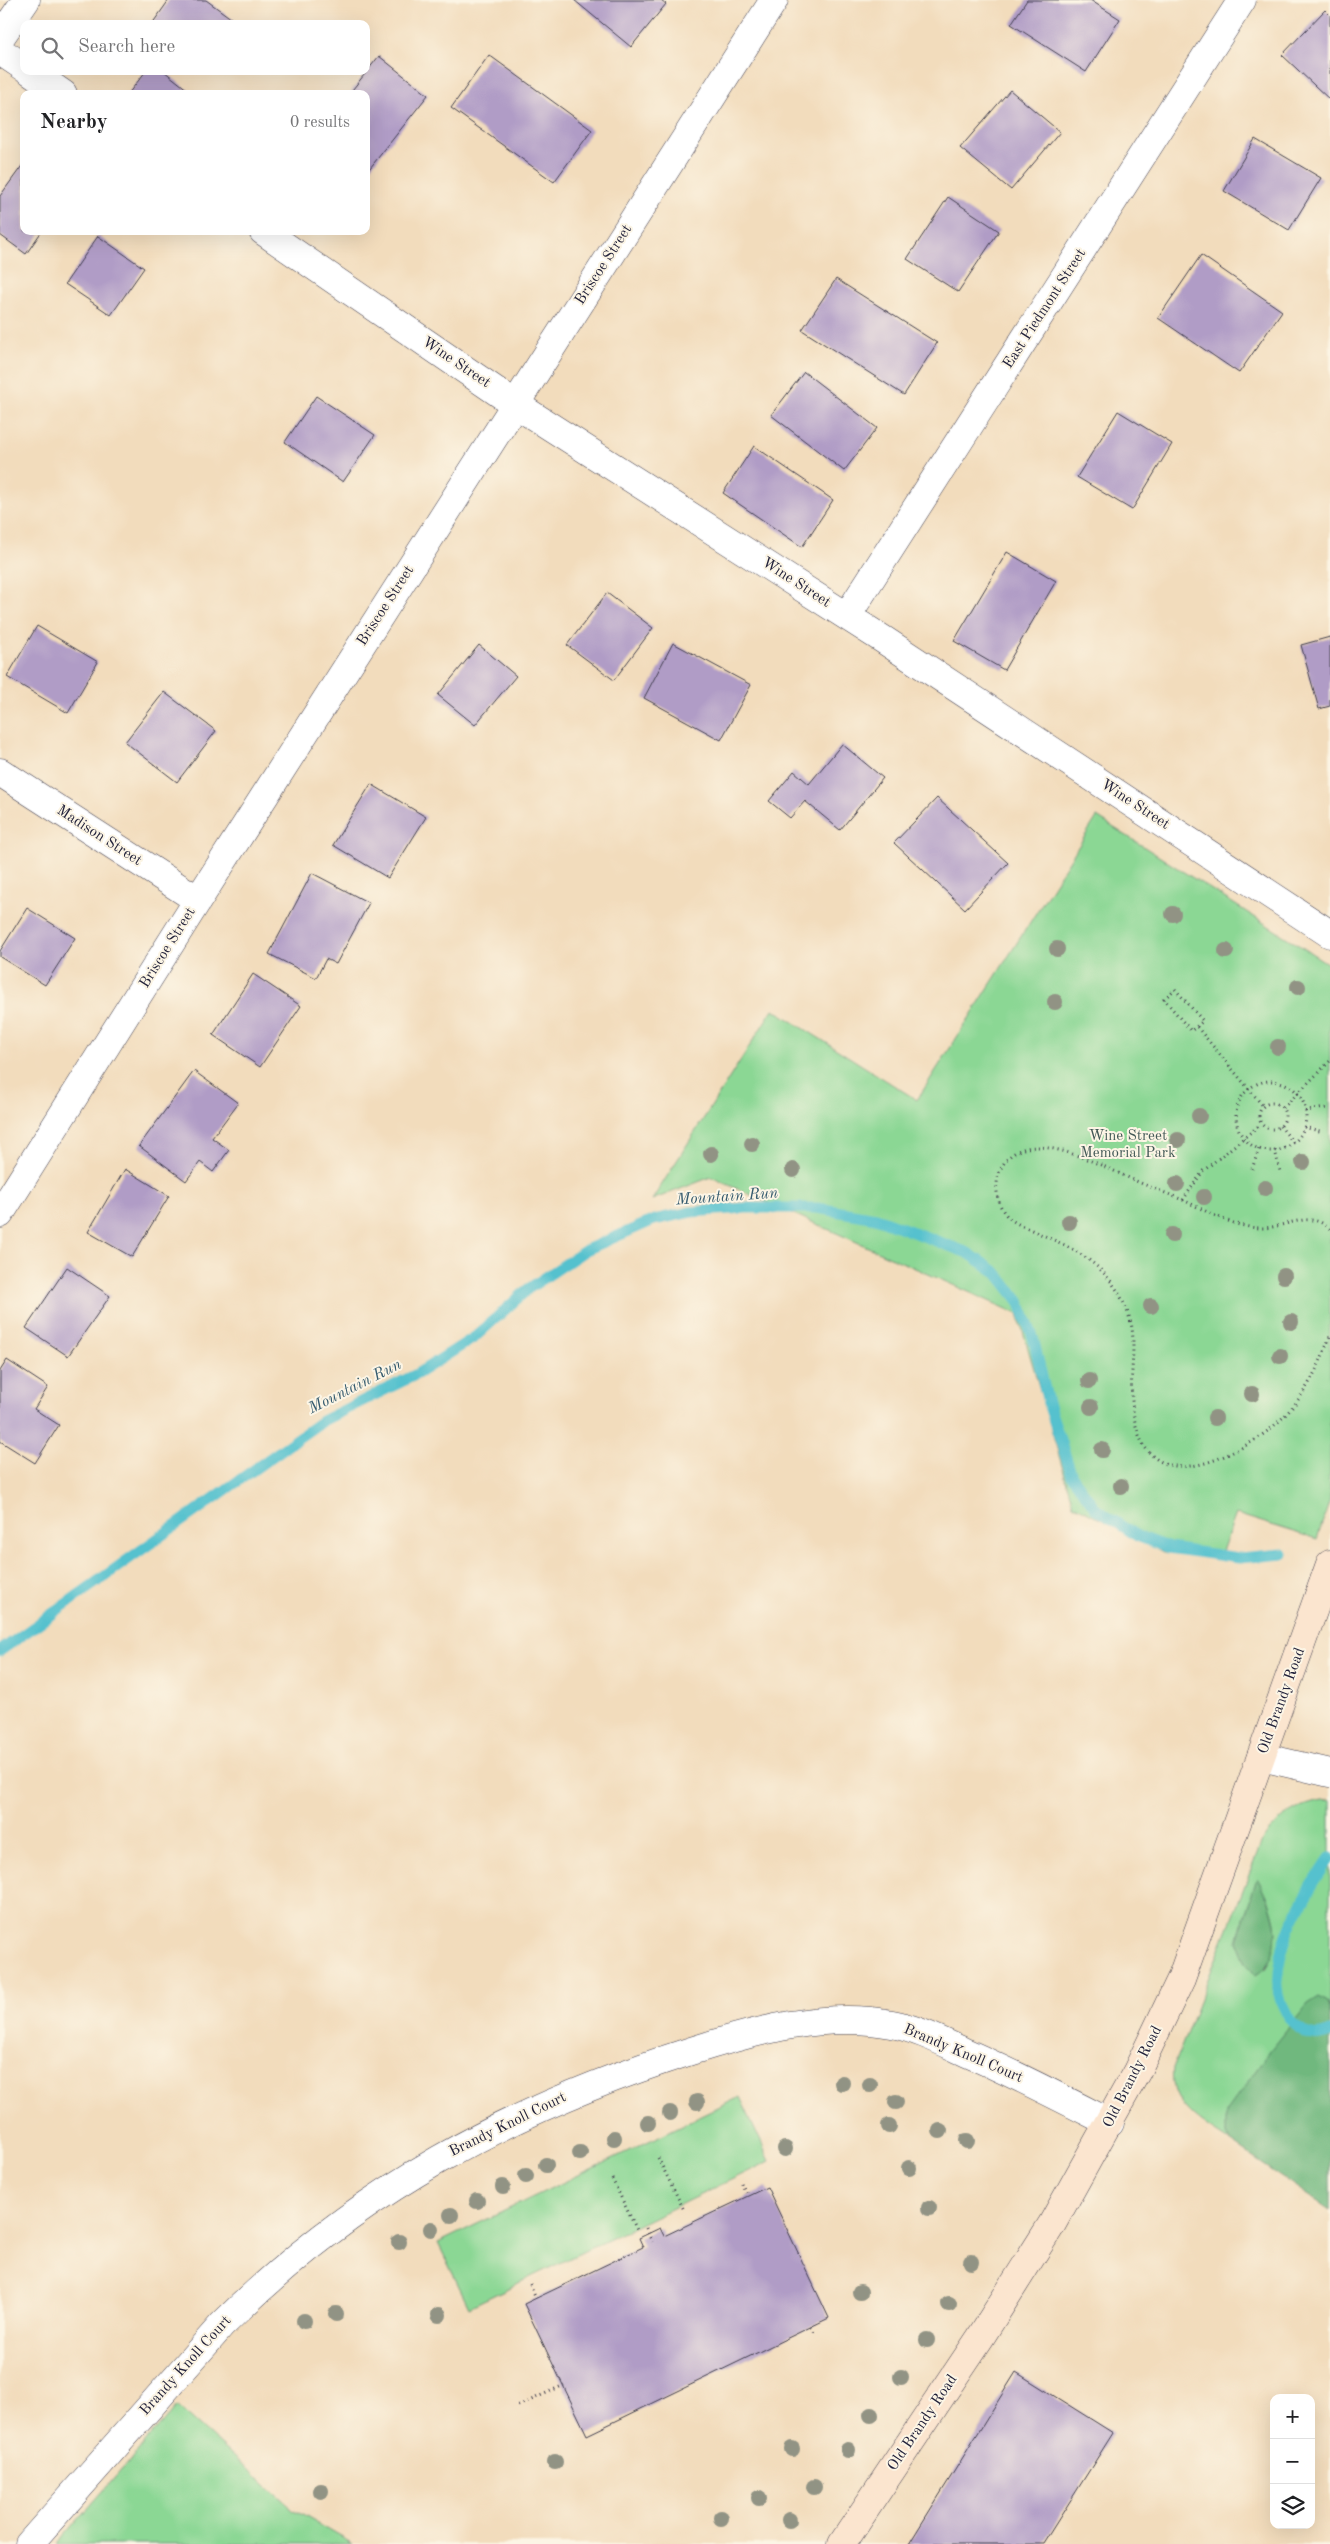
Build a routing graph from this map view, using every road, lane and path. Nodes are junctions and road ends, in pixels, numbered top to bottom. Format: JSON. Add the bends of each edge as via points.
{"nodes":[{"id":1,"x":26,"y":0,"type":"edge"},
{"id":2,"x":774,"y":0,"type":"edge"},
{"id":3,"x":1242,"y":0,"type":"edge"},
{"id":4,"x":0,"y":38,"type":"edge"},
{"id":5,"x":0,"y":51,"type":"edge"},
{"id":6,"x":20,"y":64,"type":"edge"},
{"id":7,"x":36,"y":75,"type":"edge"},
{"id":8,"x":56,"y":90,"type":"edge"},
{"id":9,"x":269,"y":235,"type":"edge"},
{"id":10,"x":515,"y":404,"type":"junction"},
{"id":11,"x":847,"y":616,"type":"junction"},
{"id":12,"x":0,"y":772,"type":"edge"},
{"id":13,"x":198,"y":900,"type":"junction"},
{"id":14,"x":1330,"y":934,"type":"edge"},
{"id":15,"x":1197,"y":1027,"type":"junction"},
{"id":16,"x":1330,"y":1061,"type":"edge"},
{"id":17,"x":1249,"y":1089,"type":"junction"},
{"id":18,"x":1298,"y":1094,"type":"junction"},
{"id":19,"x":1263,"y":1106,"type":"junction"},
{"id":20,"x":1283,"y":1108,"type":"junction"},
{"id":21,"x":1326,"y":1108,"type":"dead end"},
{"id":22,"x":1305,"y":1111,"type":"junction"},
{"id":23,"x":1261,"y":1124,"type":"junction"},
{"id":24,"x":1280,"y":1126,"type":"junction"},
{"id":25,"x":1304,"y":1127,"type":"junction"},
{"id":26,"x":1323,"y":1132,"type":"dead end"},
{"id":27,"x":1244,"y":1138,"type":"junction"},
{"id":28,"x":1293,"y":1142,"type":"junction"},
{"id":29,"x":1259,"y":1148,"type":"junction"},
{"id":30,"x":1275,"y":1150,"type":"junction"},
{"id":31,"x":1252,"y":1169,"type":"dead end"},
{"id":32,"x":1280,"y":1171,"type":"dead end"},
{"id":33,"x":1183,"y":1200,"type":"junction"},
{"id":34,"x":0,"y":1214,"type":"edge"},
{"id":35,"x":1330,"y":1229,"type":"edge"},
{"id":36,"x":1330,"y":1336,"type":"edge"},
{"id":37,"x":1330,"y":1564,"type":"edge"},
{"id":38,"x":1261,"y":1757,"type":"junction"},
{"id":39,"x":1330,"y":1773,"type":"edge"},
{"id":40,"x":1110,"y":2123,"type":"junction"},
{"id":41,"x":658,"y":2158,"type":"dead end"},
{"id":42,"x":612,"y":2179,"type":"dead end"},
{"id":43,"x":742,"y":2183,"type":"dead end"},
{"id":44,"x":748,"y":2196,"type":"dead end"},
{"id":45,"x":684,"y":2210,"type":"dead end"},
{"id":46,"x":646,"y":2228,"type":"dead end"},
{"id":47,"x":638,"y":2232,"type":"dead end"},
{"id":48,"x":652,"y":2242,"type":"dead end"},
{"id":49,"x":530,"y":2284,"type":"dead end"},
{"id":50,"x":536,"y":2298,"type":"dead end"},
{"id":51,"x":811,"y":2327,"type":"dead end"},
{"id":52,"x":815,"y":2335,"type":"dead end"},
{"id":53,"x":564,"y":2385,"type":"dead end"},
{"id":54,"x":518,"y":2406,"type":"dead end"},
{"id":55,"x":29,"y":2544,"type":"edge"},
{"id":56,"x":842,"y":2544,"type":"edge"}],
"edges":[{"from":1,"to":4,"type":"street"},
{"from":2,"to":10,"type":"street","name":"Briscoe Street"},
{"from":3,"to":11,"type":"street","name":"East Piedmont Street"},
{"from":5,"to":6,"type":"street"},
{"from":7,"to":8,"type":"street"},
{"from":9,"to":10,"type":"street","name":"Wine Street"},
{"from":10,"to":11,"type":"street","name":"Wine Street"},
{"from":10,"to":13,"type":"street","name":"Briscoe Street"},
{"from":11,"to":14,"type":"street","name":"Wine Street"},
{"from":12,"to":13,"type":"street","name":"Madison Street"},
{"from":13,"to":34,"type":"street","name":"Briscoe Street"},
{"from":15,"to":15,"type":"path","via":[[1203,1021],[1175,989],[1164,999],[1191,1031]]},
{"from":15,"to":17,"type":"path"},
{"from":16,"to":18,"type":"path"},
{"from":17,"to":18,"type":"path","via":[[1265,1082],[1277,1082]]},
{"from":17,"to":19,"type":"path"},
{"from":17,"to":27,"type":"path","via":[[1236,1111],[1236,1122]]},
{"from":18,"to":20,"type":"path"},
{"from":18,"to":22,"type":"path"},
{"from":19,"to":20,"type":"path","via":[[1276,1103]]},
{"from":19,"to":23,"type":"path","via":[[1259,1114]]},
{"from":20,"to":24,"type":"path","via":[[1286,1117]]},
{"from":21,"to":22,"type":"path"},
{"from":22,"to":25,"type":"path"},
{"from":23,"to":24,"type":"path","via":[[1270,1129]]},
{"from":23,"to":27,"type":"path"},
{"from":24,"to":28,"type":"path"},
{"from":25,"to":26,"type":"path"},
{"from":25,"to":28,"type":"path"},
{"from":27,"to":29,"type":"path"},
{"from":27,"to":33,"type":"path","via":[[1203,1170]]},
{"from":28,"to":30,"type":"path"},
{"from":29,"to":30,"type":"path"},
{"from":29,"to":31,"type":"path"},
{"from":30,"to":32,"type":"path"},
{"from":33,"to":35,"type":"path","via":[[1224,1220],[1252,1227],[1314,1219]]},
{"from":33,"to":36,"type":"path","via":[[1076,1156],[1037,1146],[1010,1156],[1001,1167],[996,1182],[999,1201],[1010,1218],[1086,1257],[1102,1270],[1117,1290],[1131,1324],[1135,1421],[1154,1458],[1172,1467],[1189,1468],[1222,1458],[1256,1440],[1292,1410],[1314,1374]]},
{"from":37,"to":38,"type":"street","name":"Old Brandy Road"},
{"from":38,"to":39,"type":"street"},
{"from":38,"to":40,"type":"street","name":"Old Brandy Road","via":[[1181,1980]]},
{"from":40,"to":55,"type":"street","name":"Brandy Knoll Court","via":[[1011,2072],[922,2033],[893,2024],[863,2021],[831,2021],[753,2033],[623,2075],[520,2117],[462,2146],[417,2171],[327,2232],[252,2295],[222,2325]]},
{"from":40,"to":56,"type":"street","name":"Old Brandy Road","via":[[1052,2224],[980,2338]]},
{"from":41,"to":45,"type":"path"},
{"from":42,"to":47,"type":"path"},
{"from":43,"to":44,"type":"path"},
{"from":46,"to":48,"type":"path"},
{"from":49,"to":50,"type":"path"},
{"from":51,"to":52,"type":"path"},
{"from":53,"to":54,"type":"path"}]}
